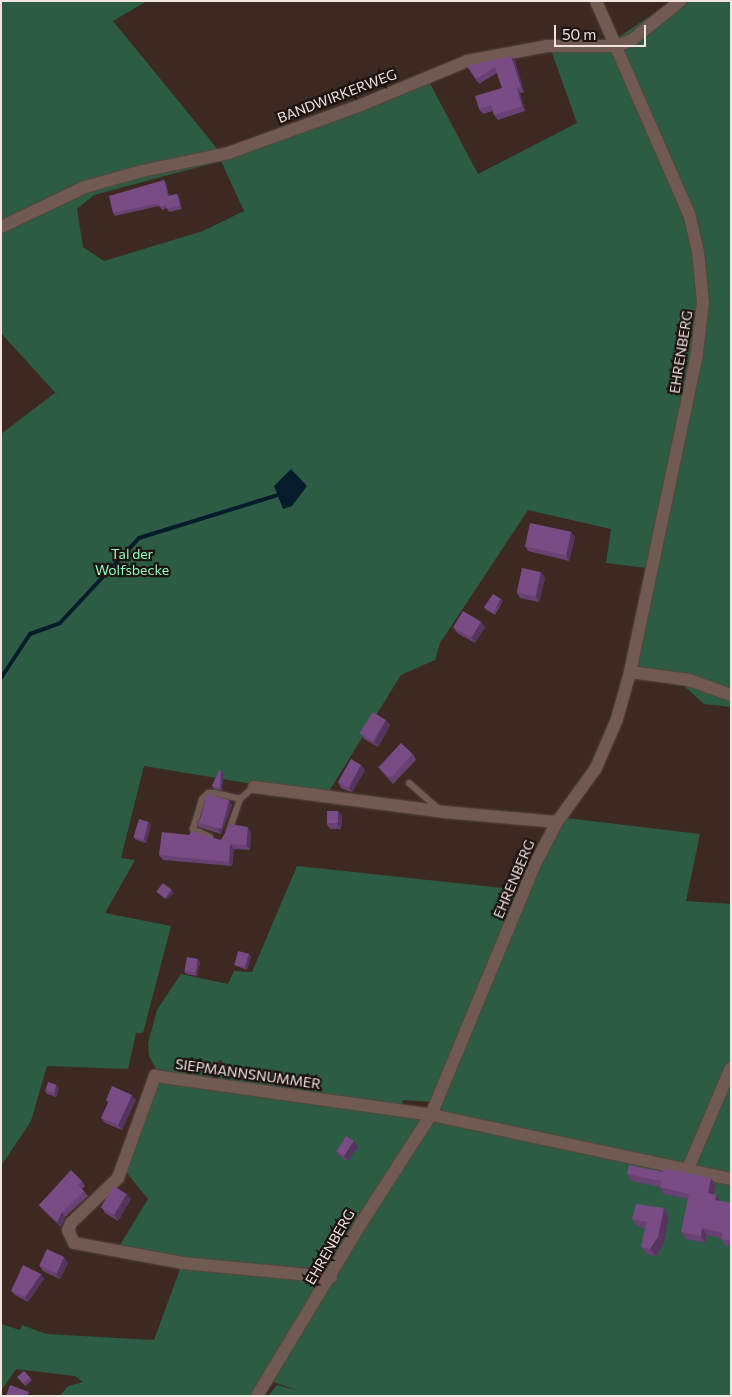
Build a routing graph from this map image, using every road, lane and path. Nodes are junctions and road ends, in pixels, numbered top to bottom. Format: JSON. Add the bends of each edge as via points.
{"nodes":[{"id":1,"x":596,"y":1,"type":"edge"},
{"id":2,"x":680,"y":1,"type":"edge"},
{"id":3,"x":616,"y":46,"type":"junction"},
{"id":4,"x":1,"y":227,"type":"edge"},
{"id":5,"x":630,"y":672,"type":"junction"},
{"id":6,"x":731,"y":695,"type":"edge"},
{"id":7,"x":409,"y":782,"type":"dead end"},
{"id":8,"x":254,"y":787,"type":"joint"},
{"id":9,"x":240,"y":799,"type":"junction"},
{"id":10,"x":444,"y":812,"type":"junction"},
{"id":11,"x":557,"y":822,"type":"junction"},
{"id":12,"x":731,"y":1068,"type":"edge"},
{"id":13,"x":431,"y":1114,"type":"junction"},
{"id":14,"x":687,"y":1171,"type":"junction"},
{"id":15,"x":731,"y":1179,"type":"edge"},
{"id":16,"x":331,"y":1277,"type":"junction"},
{"id":17,"x":258,"y":1396,"type":"edge"}],
"edges":[{"from":1,"to":3,"type":"street","name":"EHRENBERG"},
{"from":2,"to":3,"type":"street","name":"BANDWIRKERWEG","via":[[632,40]]},
{"from":3,"to":4,"type":"street","name":"BANDWIRKERWEG","via":[[548,46],[467,61],[361,105],[228,153],[85,187]]},
{"from":3,"to":5,"type":"street","name":"EHRENBERG","via":[[689,214],[698,252],[703,302],[696,360]]},
{"from":5,"to":6,"type":"street","via":[[689,680]]},
{"from":5,"to":11,"type":"street","name":"EHRENBERG","via":[[617,719],[596,768]]},
{"from":7,"to":10,"type":"lane"},
{"from":8,"to":9,"type":"lane","name":"EHRENBERG"},
{"from":8,"to":10,"type":"street","name":"EHRENBERG"},
{"from":9,"to":9,"type":"lane","name":"EHRENBERG","via":[[223,840],[193,829],[202,799],[208,794]]},
{"from":10,"to":11,"type":"street","name":"EHRENBERG"},
{"from":11,"to":13,"type":"street","name":"EHRENBERG","via":[[534,866]]},
{"from":12,"to":14,"type":"street"},
{"from":13,"to":14,"type":"street"},
{"from":13,"to":16,"type":"street","name":"EHRENBERG"},
{"from":13,"to":16,"type":"street","name":"SIEPMANNSNUMMER","via":[[155,1076],[118,1178],[71,1223],[68,1230],[74,1243],[183,1263]]},
{"from":14,"to":15,"type":"street"},
{"from":16,"to":17,"type":"street","name":"EHRENBERG"}]}
